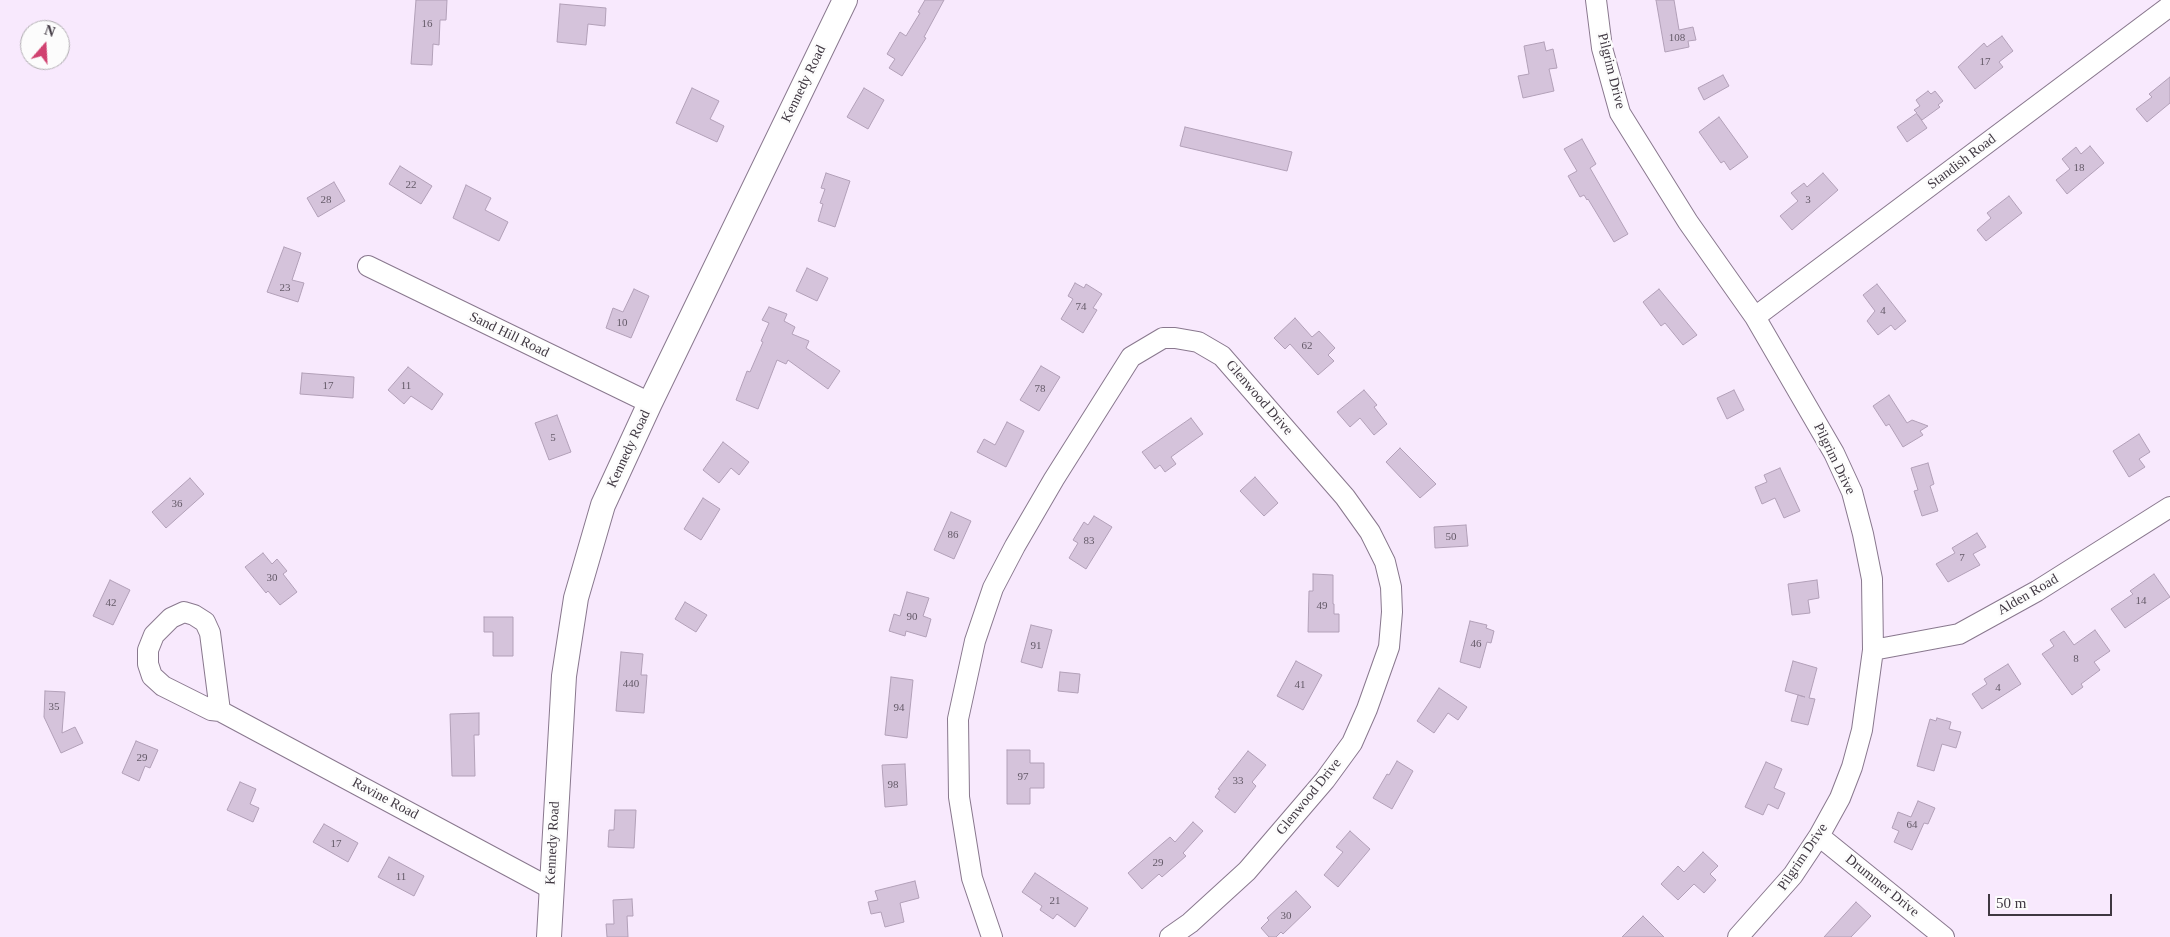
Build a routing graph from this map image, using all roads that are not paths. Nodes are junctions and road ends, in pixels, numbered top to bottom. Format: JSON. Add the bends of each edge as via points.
{"nodes":[{"id":1,"x":845,"y":0,"type":"edge"},
{"id":2,"x":1596,"y":0,"type":"edge"},
{"id":3,"x":2170,"y":6,"type":"edge"},
{"id":4,"x":368,"y":266,"type":"dead end"},
{"id":5,"x":1755,"y":317,"type":"junction"},
{"id":6,"x":650,"y":403,"type":"junction"},
{"id":7,"x":2170,"y":507,"type":"edge"},
{"id":8,"x":1873,"y":650,"type":"junction"},
{"id":9,"x":220,"y":711,"type":"junction"},
{"id":10,"x":1819,"y":836,"type":"junction"},
{"id":11,"x":550,"y":888,"type":"junction"},
{"id":12,"x":549,"y":937,"type":"edge"},
{"id":13,"x":992,"y":937,"type":"edge"},
{"id":14,"x":1170,"y":937,"type":"edge"},
{"id":15,"x":1738,"y":937,"type":"edge"},
{"id":16,"x":1944,"y":937,"type":"edge"}],
"edges":[{"from":1,"to":6,"type":"street","name":"Kennedy Road"},
{"from":2,"to":5,"type":"street","name":"Pilgrim Drive","via":[[1602,48],[1620,113],[1688,222]]},
{"from":3,"to":5,"type":"street","name":"Standish Road"},
{"from":4,"to":6,"type":"street","name":"Sand Hill Road"},
{"from":5,"to":8,"type":"street","name":"Pilgrim Drive","via":[[1834,453],[1852,492],[1872,579]]},
{"from":6,"to":11,"type":"street","name":"Kennedy Road","via":[[603,505],[576,598],[564,676]]},
{"from":7,"to":8,"type":"street","name":"Alden Road","via":[[2037,591],[1959,634]]},
{"from":8,"to":10,"type":"street","name":"Pilgrim Drive","via":[[1860,740],[1840,798]]},
{"from":9,"to":9,"type":"street","name":"Ravine Road","via":[[211,710],[163,686],[152,676],[148,650],[154,635],[171,618],[184,612],[205,622],[210,633]]},
{"from":9,"to":11,"type":"street","name":"Ravine Road"},
{"from":10,"to":15,"type":"street","name":"Pilgrim Drive","via":[[1794,875]]},
{"from":10,"to":16,"type":"street","name":"Drummer Drive"},
{"from":11,"to":12,"type":"street","name":"Kennedy Road"},
{"from":13,"to":14,"type":"street","name":"Glenwood Drive","via":[[972,878],[959,796],[958,719],[975,641],[993,588],[1015,546],[1131,357],[1163,338],[1175,338],[1198,342],[1222,356],[1345,497],[1370,532],[1385,562],[1392,612],[1389,647],[1352,743],[1325,780],[1247,871]]}]}
